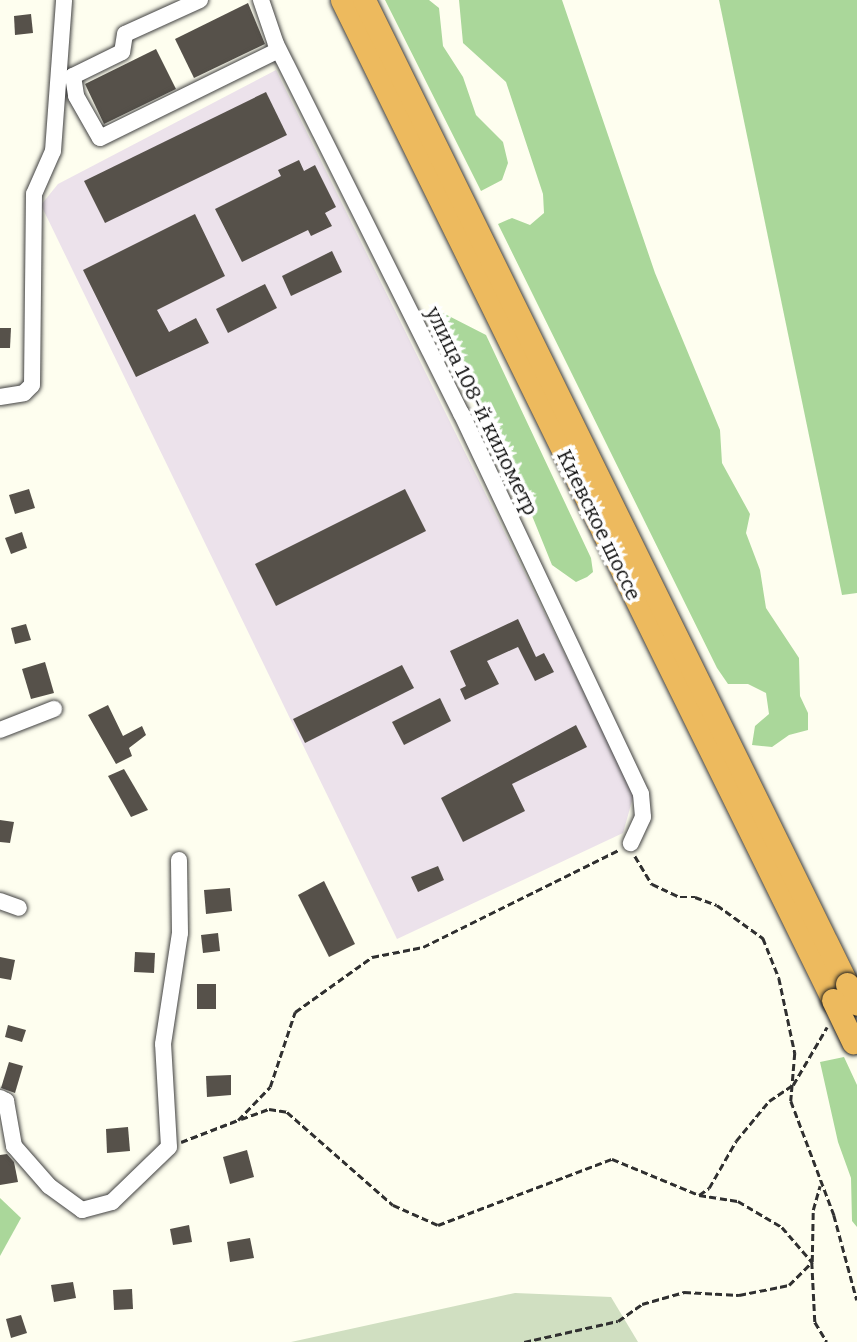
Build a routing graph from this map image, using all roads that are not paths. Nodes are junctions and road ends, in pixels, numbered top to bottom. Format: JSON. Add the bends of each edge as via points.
{"nodes":[{"id":1,"x":64,"y":0,"type":"edge"},
{"id":2,"x":200,"y":0,"type":"edge"},
{"id":3,"x":261,"y":0,"type":"edge"},
{"id":4,"x":342,"y":0,"type":"edge"},
{"id":5,"x":365,"y":0,"type":"edge"},
{"id":6,"x":279,"y":50,"type":"junction"},
{"id":7,"x":0,"y":397,"type":"edge"},
{"id":8,"x":54,"y":709,"type":"dead end"},
{"id":9,"x":0,"y":730,"type":"edge"},
{"id":10,"x":631,"y":843,"type":"road end"},
{"id":11,"x":179,"y":860,"type":"dead end"},
{"id":12,"x":0,"y":901,"type":"edge"},
{"id":13,"x":19,"y":908,"type":"dead end"},
{"id":14,"x":843,"y":1001,"type":"edge"},
{"id":15,"x":855,"y":1046,"type":"edge"},
{"id":16,"x":0,"y":1098,"type":"edge"}],
"edges":[{"from":1,"to":7,"type":"street","via":[[52,151],[34,194],[32,385],[24,393]]},
{"from":2,"to":6,"type":"street","via":[[125,34],[122,52],[73,76],[76,96],[100,138]]},
{"from":3,"to":6,"type":"street","name":"улица 108-й километр"},
{"from":4,"to":14,"type":"highway","name":"Киевское шоссе"},
{"from":5,"to":14,"type":"highway","name":"Киевское шоссе"},
{"from":6,"to":10,"type":"street","name":"улица 108-й километр","via":[[461,413],[641,794],[643,817]]},
{"from":8,"to":9,"type":"street"},
{"from":11,"to":16,"type":"street","via":[[180,933],[163,1044],[169,1147],[112,1202],[82,1210],[49,1186],[15,1146],[6,1101]]},
{"from":12,"to":13,"type":"street"},
{"from":14,"to":15,"type":"highway","name":"Киевское шоссе","bridge":true}]}
